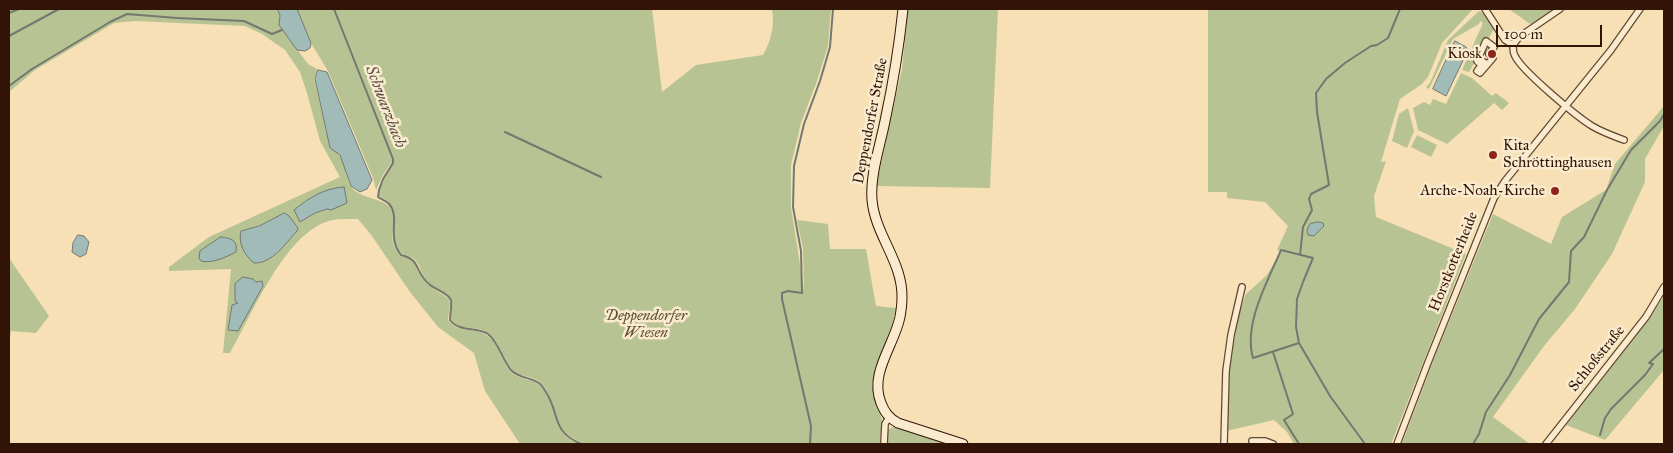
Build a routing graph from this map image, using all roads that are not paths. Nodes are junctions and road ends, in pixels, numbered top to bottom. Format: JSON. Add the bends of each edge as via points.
{"nodes":[{"id":1,"x":903,"y":9,"type":"edge"},
{"id":2,"x":1485,"y":9,"type":"edge"},
{"id":3,"x":1560,"y":9,"type":"edge"},
{"id":4,"x":1640,"y":9,"type":"edge"},
{"id":5,"x":1486,"y":41,"type":"joint"},
{"id":6,"x":1512,"y":45,"type":"junction"},
{"id":7,"x":1566,"y":107,"type":"junction"},
{"id":8,"x":1624,"y":140,"type":"dead end"},
{"id":9,"x":1242,"y":287,"type":"dead end"},
{"id":10,"x":1664,"y":287,"type":"edge"},
{"id":11,"x":889,"y":417,"type":"junction"},
{"id":12,"x":1252,"y":441,"type":"dead end"},
{"id":13,"x":884,"y":444,"type":"edge"},
{"id":14,"x":963,"y":444,"type":"edge"},
{"id":15,"x":1224,"y":444,"type":"edge"},
{"id":16,"x":1273,"y":444,"type":"edge"},
{"id":17,"x":1397,"y":444,"type":"edge"},
{"id":18,"x":1546,"y":444,"type":"edge"}],
"edges":[{"from":1,"to":11,"type":"street","name":"Deppendorfer Straße","via":[[897,65],[872,194],[877,224],[897,268],[902,297],[900,317],[878,379],[879,399]]},
{"from":2,"to":6,"type":"street","via":[[1505,40]]},
{"from":3,"to":6,"type":"street"},
{"from":4,"to":7,"type":"street","name":"Horstkotterheide"},
{"from":5,"to":5,"type":"street","via":[[1477,61],[1484,62],[1477,71],[1480,73],[1493,58],[1489,54],[1494,47]]},
{"from":6,"to":7,"type":"street","via":[[1519,62]]},
{"from":7,"to":8,"type":"street","via":[[1593,126]]},
{"from":7,"to":17,"type":"street","name":"Horstkotterheide","via":[[1494,198]]},
{"from":9,"to":15,"type":"street","via":[[1226,371]]},
{"from":10,"to":18,"type":"street","name":"Schloßstraße","via":[[1646,317]]},
{"from":11,"to":13,"type":"street"},
{"from":11,"to":14,"type":"street","via":[[898,423]]},
{"from":12,"to":16,"type":"street"}]}
